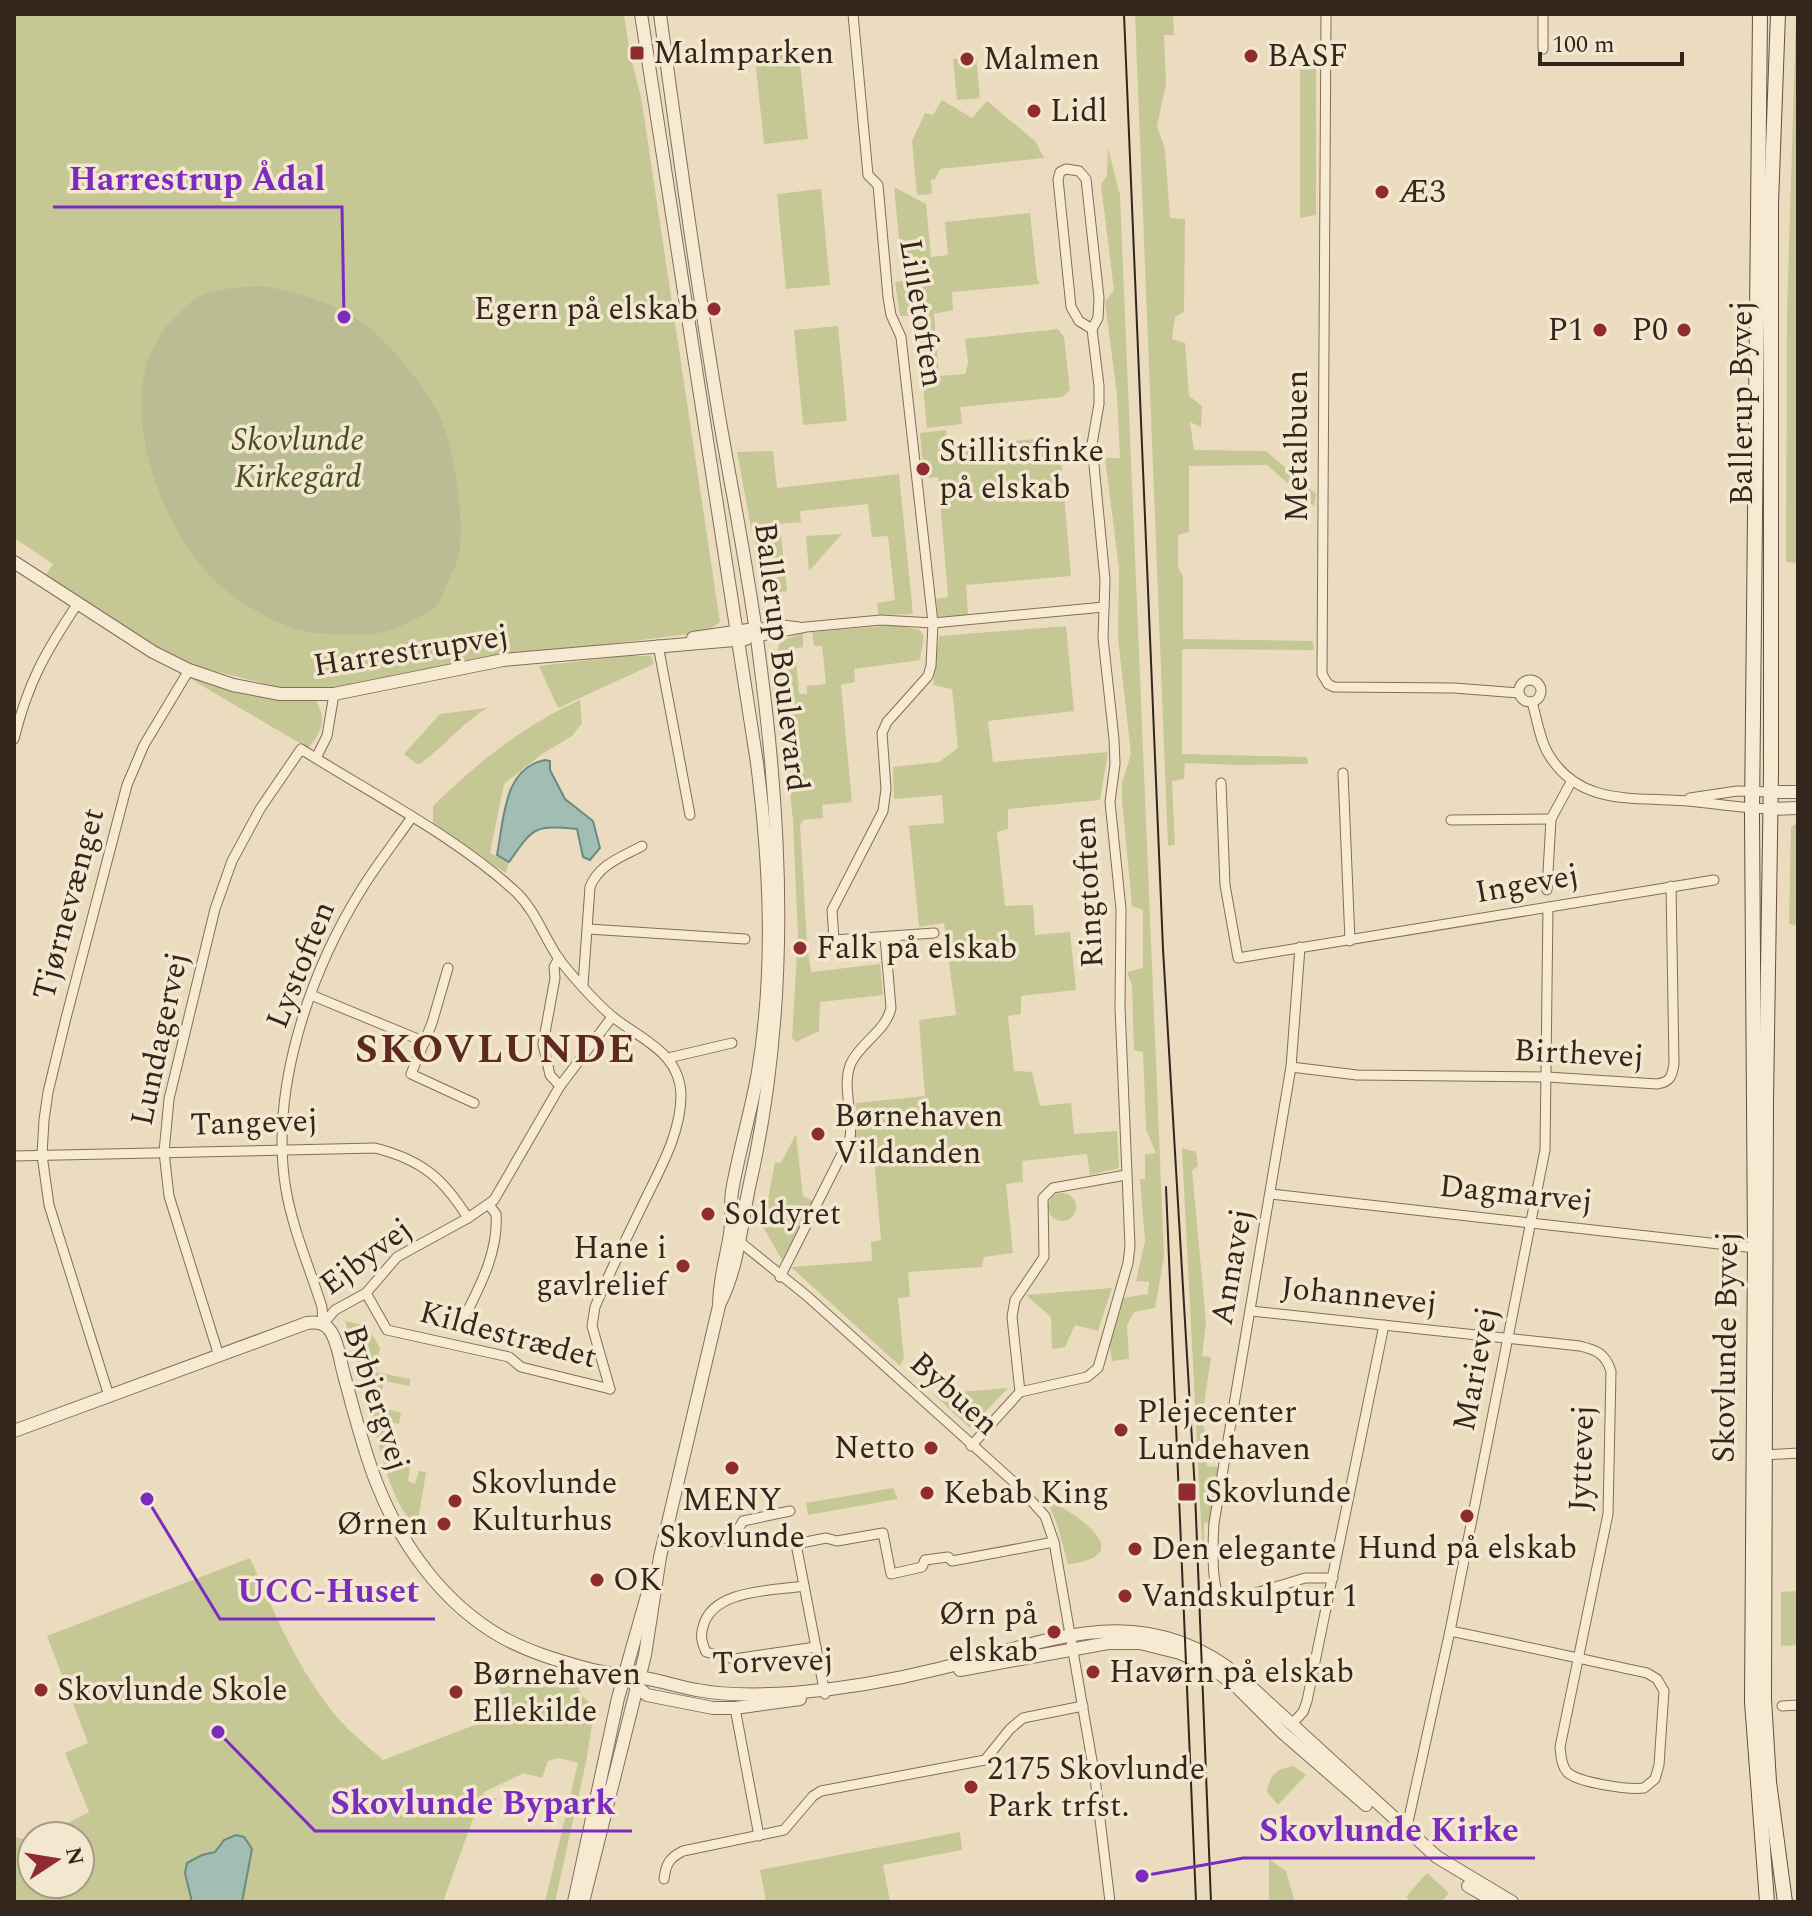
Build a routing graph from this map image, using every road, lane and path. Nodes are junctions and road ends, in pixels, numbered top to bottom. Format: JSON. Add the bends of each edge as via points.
{"nodes":[{"id":1,"x":641,"y":14,"type":"edge"},
{"id":2,"x":660,"y":14,"type":"edge"},
{"id":3,"x":853,"y":14,"type":"edge"},
{"id":4,"x":1326,"y":14,"type":"edge"},
{"id":5,"x":1543,"y":14,"type":"edge"},
{"id":6,"x":1760,"y":14,"type":"edge"},
{"id":7,"x":1778,"y":14,"type":"edge"},
{"id":8,"x":1543,"y":49,"type":"dead end"},
{"id":9,"x":1092,"y":329,"type":"junction"},
{"id":10,"x":14,"y":562,"type":"edge"},
{"id":11,"x":78,"y":603,"type":"junction"},
{"id":12,"x":1104,"y":607,"type":"junction"},
{"id":13,"x":933,"y":623,"type":"junction"},
{"id":14,"x":756,"y":633,"type":"junction"},
{"id":15,"x":737,"y":635,"type":"junction"},
{"id":16,"x":658,"y":645,"type":"junction"},
{"id":17,"x":189,"y":670,"type":"junction"},
{"id":18,"x":1519,"y":693,"type":"junction"},
{"id":19,"x":334,"y":694,"type":"junction"},
{"id":20,"x":1532,"y":702,"type":"junction"},
{"id":21,"x":14,"y":739,"type":"edge"},
{"id":22,"x":316,"y":758,"type":"junction"},
{"id":23,"x":1343,"y":773,"type":"dead end"},
{"id":24,"x":1571,"y":782,"type":"junction"},
{"id":25,"x":1221,"y":783,"type":"dead end"},
{"id":26,"x":1753,"y":791,"type":"junction"},
{"id":27,"x":1770,"y":792,"type":"junction"},
{"id":28,"x":1798,"y":792,"type":"edge"},
{"id":29,"x":1674,"y":800,"type":"junction"},
{"id":30,"x":1752,"y":808,"type":"junction"},
{"id":31,"x":1798,"y":808,"type":"edge"},
{"id":32,"x":1769,"y":809,"type":"junction"},
{"id":33,"x":690,"y":815,"type":"dead end"},
{"id":34,"x":412,"y":817,"type":"junction"},
{"id":35,"x":1551,"y":819,"type":"junction"},
{"id":36,"x":1451,"y":820,"type":"dead end"},
{"id":37,"x":642,"y":846,"type":"dead end"},
{"id":38,"x":1714,"y":880,"type":"dead end"},
{"id":39,"x":1671,"y":886,"type":"junction"},
{"id":40,"x":1547,"y":890,"type":"dead end"},
{"id":41,"x":1548,"y":907,"type":"junction"},
{"id":42,"x":588,"y":929,"type":"junction"},
{"id":43,"x":934,"y":933,"type":"dead end"},
{"id":44,"x":885,"y":937,"type":"junction"},
{"id":45,"x":745,"y":939,"type":"dead end"},
{"id":46,"x":1350,"y":941,"type":"junction"},
{"id":47,"x":1300,"y":947,"type":"junction"},
{"id":48,"x":559,"y":958,"type":"junction"},
{"id":49,"x":448,"y":968,"type":"dead end"},
{"id":50,"x":583,"y":985,"type":"junction"},
{"id":51,"x":311,"y":995,"type":"junction"},
{"id":52,"x":612,"y":1017,"type":"junction"},
{"id":53,"x":425,"y":1042,"type":"junction"},
{"id":54,"x":732,"y":1043,"type":"dead end"},
{"id":55,"x":668,"y":1058,"type":"junction"},
{"id":56,"x":1291,"y":1067,"type":"junction"},
{"id":57,"x":1547,"y":1077,"type":"junction"},
{"id":58,"x":560,"y":1086,"type":"junction"},
{"id":59,"x":474,"y":1103,"type":"dead end"},
{"id":60,"x":281,"y":1149,"type":"junction"},
{"id":61,"x":164,"y":1152,"type":"junction"},
{"id":62,"x":42,"y":1155,"type":"junction"},
{"id":63,"x":14,"y":1156,"type":"edge"},
{"id":64,"x":1126,"y":1175,"type":"junction"},
{"id":65,"x":1271,"y":1194,"type":"junction"},
{"id":66,"x":489,"y":1205,"type":"junction"},
{"id":67,"x":468,"y":1218,"type":"junction"},
{"id":68,"x":1532,"y":1222,"type":"junction"},
{"id":69,"x":734,"y":1240,"type":"junction"},
{"id":70,"x":1755,"y":1248,"type":"junction"},
{"id":71,"x":780,"y":1277,"type":"junction"},
{"id":72,"x":366,"y":1293,"type":"junction"},
{"id":73,"x":1251,"y":1311,"type":"junction"},
{"id":74,"x":323,"y":1324,"type":"junction"},
{"id":75,"x":461,"y":1324,"type":"dead end"},
{"id":76,"x":1384,"y":1325,"type":"junction"},
{"id":77,"x":1508,"y":1339,"type":"junction"},
{"id":78,"x":219,"y":1356,"type":"junction"},
{"id":79,"x":1020,"y":1392,"type":"junction"},
{"id":80,"x":109,"y":1396,"type":"junction"},
{"id":81,"x":14,"y":1431,"type":"edge"},
{"id":82,"x":971,"y":1446,"type":"junction"},
{"id":83,"x":1798,"y":1453,"type":"edge"},
{"id":84,"x":1765,"y":1455,"type":"junction"},
{"id":85,"x":790,"y":1511,"type":"dead end"},
{"id":86,"x":1054,"y":1542,"type":"junction"},
{"id":87,"x":704,"y":1543,"type":"dead end"},
{"id":88,"x":660,"y":1557,"type":"junction"},
{"id":89,"x":1333,"y":1578,"type":"junction"},
{"id":90,"x":804,"y":1586,"type":"junction"},
{"id":91,"x":1450,"y":1631,"type":"junction"},
{"id":92,"x":1070,"y":1642,"type":"junction"},
{"id":93,"x":816,"y":1647,"type":"junction"},
{"id":94,"x":1578,"y":1659,"type":"junction"},
{"id":95,"x":624,"y":1677,"type":"junction"},
{"id":96,"x":639,"y":1682,"type":"junction"},
{"id":97,"x":825,"y":1692,"type":"junction"},
{"id":98,"x":1798,"y":1705,"type":"edge"},
{"id":99,"x":1083,"y":1706,"type":"junction"},
{"id":100,"x":1782,"y":1706,"type":"dead end"},
{"id":101,"x":735,"y":1708,"type":"junction"},
{"id":102,"x":1291,"y":1725,"type":"junction"},
{"id":103,"x":1402,"y":1831,"type":"junction"},
{"id":104,"x":759,"y":1836,"type":"junction"},
{"id":105,"x":664,"y":1879,"type":"dead end"},
{"id":106,"x":574,"y":1902,"type":"edge"},
{"id":107,"x":583,"y":1902,"type":"edge"},
{"id":108,"x":1110,"y":1902,"type":"edge"},
{"id":109,"x":1496,"y":1902,"type":"edge"},
{"id":110,"x":1512,"y":1902,"type":"edge"},
{"id":111,"x":1767,"y":1902,"type":"edge"},
{"id":112,"x":1785,"y":1902,"type":"edge"}],
"edges":[{"from":1,"to":15,"type":"street","name":"Ballerup Boulevard"},
{"from":2,"to":14,"type":"street","name":"Ballerup Boulevard"},
{"from":3,"to":13,"type":"street","name":"Lilletoften","via":[[868,175],[878,185],[888,297],[901,337]]},
{"from":4,"to":18,"type":"street","name":"Metalbuen","via":[[1322,674],[1334,687]]},
{"from":5,"to":8,"type":"street"},
{"from":6,"to":26,"type":"main road","name":"Ballerup Byvej"},
{"from":7,"to":27,"type":"main road","name":"Ballerup Byvej","via":[[1771,203]]},
{"from":9,"to":9,"type":"street","name":"Ringtoften","via":[[1099,298],[1087,187],[1079,171],[1066,169],[1058,179],[1071,307]]},
{"from":9,"to":12,"type":"street","name":"Ringtoften","via":[[1099,404],[1092,444]]},
{"from":10,"to":11,"type":"street","name":"Harrestrupvej"},
{"from":11,"to":17,"type":"street","name":"Harrestrupvej"},
{"from":11,"to":21,"type":"street","via":[[44,654]]},
{"from":12,"to":13,"type":"street"},
{"from":12,"to":64,"type":"street","name":"Ringtoften","via":[[1115,764],[1110,802],[1121,909]]},
{"from":13,"to":14,"type":"street","via":[[881,620]]},
{"from":13,"to":44,"type":"street","name":"Lilletoften","via":[[928,676],[882,733],[883,811],[831,914],[834,940]]},
{"from":14,"to":15,"type":"street","name":"Harrestrupvej"},
{"from":14,"to":69,"type":"street","name":"Ballerup Boulevard","via":[[776,830],[780,943],[768,1083]]},
{"from":15,"to":16,"type":"street","name":"Harrestrupvej"},
{"from":15,"to":69,"type":"street","name":"Ballerup Boulevard","via":[[764,827],[769,945],[764,1029],[733,1188]]},
{"from":16,"to":19,"type":"street","name":"Harrestrupvej","via":[[503,660]]},
{"from":16,"to":33,"type":"street"},
{"from":17,"to":19,"type":"street","name":"Harrestrupvej","via":[[280,694]]},
{"from":17,"to":62,"type":"street","name":"Tjørnevænget","via":[[144,745],[127,785],[48,1092]]},
{"from":18,"to":20,"type":"street"},
{"from":18,"to":20,"type":"street","via":[[1524,682],[1534,681],[1541,691]]},
{"from":19,"to":22,"type":"street","via":[[327,736]]},
{"from":20,"to":24,"type":"street","via":[[1548,754]]},
{"from":22,"to":34,"type":"street"},
{"from":22,"to":61,"type":"street","name":"Lundagervej","via":[[301,749],[232,861],[215,909],[169,1099]]},
{"from":23,"to":46,"type":"street"},
{"from":24,"to":29,"type":"street","via":[[1618,798]]},
{"from":24,"to":35,"type":"street"},
{"from":25,"to":47,"type":"street","name":"Ingevej","via":[[1225,885],[1238,958]]},
{"from":26,"to":27,"type":"street"},
{"from":26,"to":29,"type":"street"},
{"from":26,"to":30,"type":"main road","name":"Skovlunde Byvej"},
{"from":27,"to":28,"type":"street"},
{"from":27,"to":32,"type":"main road","name":"Skovlunde Byvej"},
{"from":29,"to":30,"type":"street"},
{"from":30,"to":32,"type":"street"},
{"from":30,"to":70,"type":"main road","name":"Skovlunde Byvej"},
{"from":31,"to":32,"type":"street"},
{"from":32,"to":84,"type":"main road","name":"Skovlunde Byvej"},
{"from":34,"to":48,"type":"street","via":[[490,869],[520,896]]},
{"from":34,"to":51,"type":"street","name":"Lystoften","via":[[363,887]]},
{"from":35,"to":36,"type":"street"},
{"from":35,"to":40,"type":"street"},
{"from":37,"to":42,"type":"street","via":[[594,877]]},
{"from":38,"to":39,"type":"street","name":"Ingevej"},
{"from":39,"to":41,"type":"street","name":"Ingevej"},
{"from":39,"to":57,"type":"street","name":"Birthevej","via":[[1672,1076],[1657,1084]]},
{"from":41,"to":46,"type":"street","name":"Ingevej"},
{"from":41,"to":57,"type":"street","name":"Marievej"},
{"from":42,"to":45,"type":"street"},
{"from":42,"to":50,"type":"street"},
{"from":43,"to":44,"type":"street","name":"Lilletoften"},
{"from":44,"to":71,"type":"street","via":[[889,1018],[851,1063],[850,1138]]},
{"from":46,"to":47,"type":"street","name":"Ingevej"},
{"from":47,"to":56,"type":"street","name":"Annavej"},
{"from":48,"to":50,"type":"street"},
{"from":48,"to":58,"type":"street","via":[[543,1044],[550,1075]]},
{"from":49,"to":53,"type":"street"},
{"from":50,"to":52,"type":"street"},
{"from":51,"to":53,"type":"street"},
{"from":51,"to":60,"type":"street","name":"Lystoften","via":[[286,1089]]},
{"from":52,"to":55,"type":"street","via":[[648,1038]]},
{"from":52,"to":58,"type":"street","name":"Ejbyvej"},
{"from":53,"to":59,"type":"street","via":[[411,1074]]},
{"from":54,"to":55,"type":"street"},
{"from":55,"to":72,"type":"street","name":"Kildestrædet","via":[[681,1090],[675,1136],[595,1307],[592,1326],[610,1389],[521,1367],[509,1357],[387,1330]]},
{"from":56,"to":57,"type":"street","name":"Birthevej","via":[[1357,1075]]},
{"from":56,"to":65,"type":"street","name":"Annavej"},
{"from":57,"to":68,"type":"street","name":"Marievej","via":[[1545,1150]]},
{"from":58,"to":66,"type":"street","name":"Ejbyvej"},
{"from":60,"to":61,"type":"street","name":"Tangevej"},
{"from":60,"to":67,"type":"street","name":"Tangevej","via":[[353,1146],[397,1153],[436,1176]]},
{"from":60,"to":74,"type":"street","name":"Bybjergvej","via":[[286,1192]]},
{"from":61,"to":62,"type":"street","name":"Tangevej"},
{"from":61,"to":78,"type":"street","name":"Lundagervej","via":[[169,1196]]},
{"from":62,"to":63,"type":"street","name":"Tangevej"},
{"from":62,"to":80,"type":"street","name":"Tjørnevænget","via":[[57,1237]]},
{"from":64,"to":79,"type":"street","name":"Ringtoften","via":[[1128,1263],[1098,1368],[1087,1377]]},
{"from":64,"to":79,"type":"street","via":[[1053,1188],[1043,1198],[1044,1257],[1015,1300],[1012,1317]]},
{"from":65,"to":68,"type":"street","name":"Dagmarvej"},
{"from":65,"to":73,"type":"street","name":"Annavej"},
{"from":66,"to":67,"type":"street","name":"Ejbyvej"},
{"from":66,"to":75,"type":"street","via":[[496,1214],[495,1241]]},
{"from":67,"to":72,"type":"street","name":"Ejbyvej","via":[[397,1257]]},
{"from":68,"to":70,"type":"street","name":"Dagmarvej"},
{"from":68,"to":77,"type":"street","name":"Marievej"},
{"from":69,"to":71,"type":"street","name":"Bybuen"},
{"from":69,"to":88,"type":"street","name":"Ballerup Boulevard","via":[[730,1283],[719,1306]]},
{"from":70,"to":111,"type":"main road","name":"Skovlunde Byvej","via":[[1752,1702]]},
{"from":71,"to":82,"type":"street","name":"Bybuen"},
{"from":72,"to":74,"type":"street","name":"Ejbyvej","via":[[335,1310]]},
{"from":73,"to":76,"type":"street","name":"Johannevej"},
{"from":73,"to":89,"type":"street","name":"Annavej","via":[[1214,1523],[1218,1594],[1238,1601],[1305,1578]]},
{"from":74,"to":78,"type":"street","name":"Ejbyvej","via":[[307,1323]]},
{"from":74,"to":95,"type":"street","name":"Bybjergvej","via":[[339,1356],[376,1483],[391,1517],[428,1573],[477,1619],[515,1644]]},
{"from":76,"to":77,"type":"street","name":"Johannevej"},
{"from":76,"to":89,"type":"street"},
{"from":77,"to":91,"type":"street","name":"Marievej"},
{"from":77,"to":94,"type":"street","name":"Jyttevej","via":[[1598,1351],[1611,1371],[1608,1514]]},
{"from":78,"to":80,"type":"street","name":"Ejbyvej"},
{"from":79,"to":82,"type":"street"},
{"from":80,"to":81,"type":"street","name":"Ejbyvej"},
{"from":82,"to":86,"type":"street","name":"Bybuen","via":[[1033,1500]]},
{"from":83,"to":84,"type":"street"},
{"from":84,"to":112,"type":"main road","name":"Skovlunde Byvej","via":[[1764,1699]]},
{"from":85,"to":87,"type":"street","via":[[743,1521],[734,1536]]},
{"from":86,"to":90,"type":"street","via":[[952,1561],[925,1560],[922,1567],[891,1574],[883,1533],[826,1538],[796,1544]]},
{"from":86,"to":92,"type":"street","name":"Bybuen"},
{"from":88,"to":95,"type":"street","name":"Ballerup Boulevard"},
{"from":88,"to":96,"type":"street","name":"Ballerup Boulevard"},
{"from":89,"to":102,"type":"street","via":[[1307,1701]]},
{"from":90,"to":93,"type":"street"},
{"from":90,"to":93,"type":"street","via":[[719,1602],[707,1613],[702,1642],[706,1652],[734,1659]]},
{"from":91,"to":94,"type":"street","name":"Jyttevej"},
{"from":91,"to":103,"type":"street","name":"Marievej"},
{"from":92,"to":97,"type":"street","name":"Torvevej"},
{"from":92,"to":99,"type":"street","name":"Bybuen"},
{"from":92,"to":102,"type":"street","name":"Torvevej","via":[[1121,1629],[1180,1640],[1222,1662]]},
{"from":92,"to":103,"type":"street","name":"Torvevej","via":[[1140,1643],[1207,1665]]},
{"from":93,"to":97,"type":"street"},
{"from":94,"to":94,"type":"street","name":"Jyttevej","via":[[1560,1747],[1566,1771],[1577,1778],[1644,1788],[1655,1779],[1659,1765],[1664,1691],[1647,1673]]},
{"from":95,"to":96,"type":"street","name":"Torvevej"},
{"from":95,"to":106,"type":"street","name":"Ballerup Boulevard"},
{"from":96,"to":97,"type":"street","name":"Torvevej","via":[[732,1694]]},
{"from":96,"to":101,"type":"street","name":"Torvevej","via":[[647,1695]]},
{"from":96,"to":107,"type":"street","name":"Ballerup Boulevard"},
{"from":97,"to":101,"type":"street","name":"Torvevej"},
{"from":98,"to":100,"type":"street"},
{"from":99,"to":104,"type":"street","via":[[1023,1718],[985,1760],[821,1791],[784,1830]]},
{"from":99,"to":108,"type":"street","name":"Bybuen"},
{"from":101,"to":104,"type":"street"},
{"from":102,"to":103,"type":"street","name":"Torvevej"},
{"from":103,"to":109,"type":"street","name":"Torvevej","via":[[1447,1872]]},
{"from":103,"to":110,"type":"street","name":"Torvevej"},
{"from":104,"to":105,"type":"street","via":[[683,1851],[666,1864]]}]}
